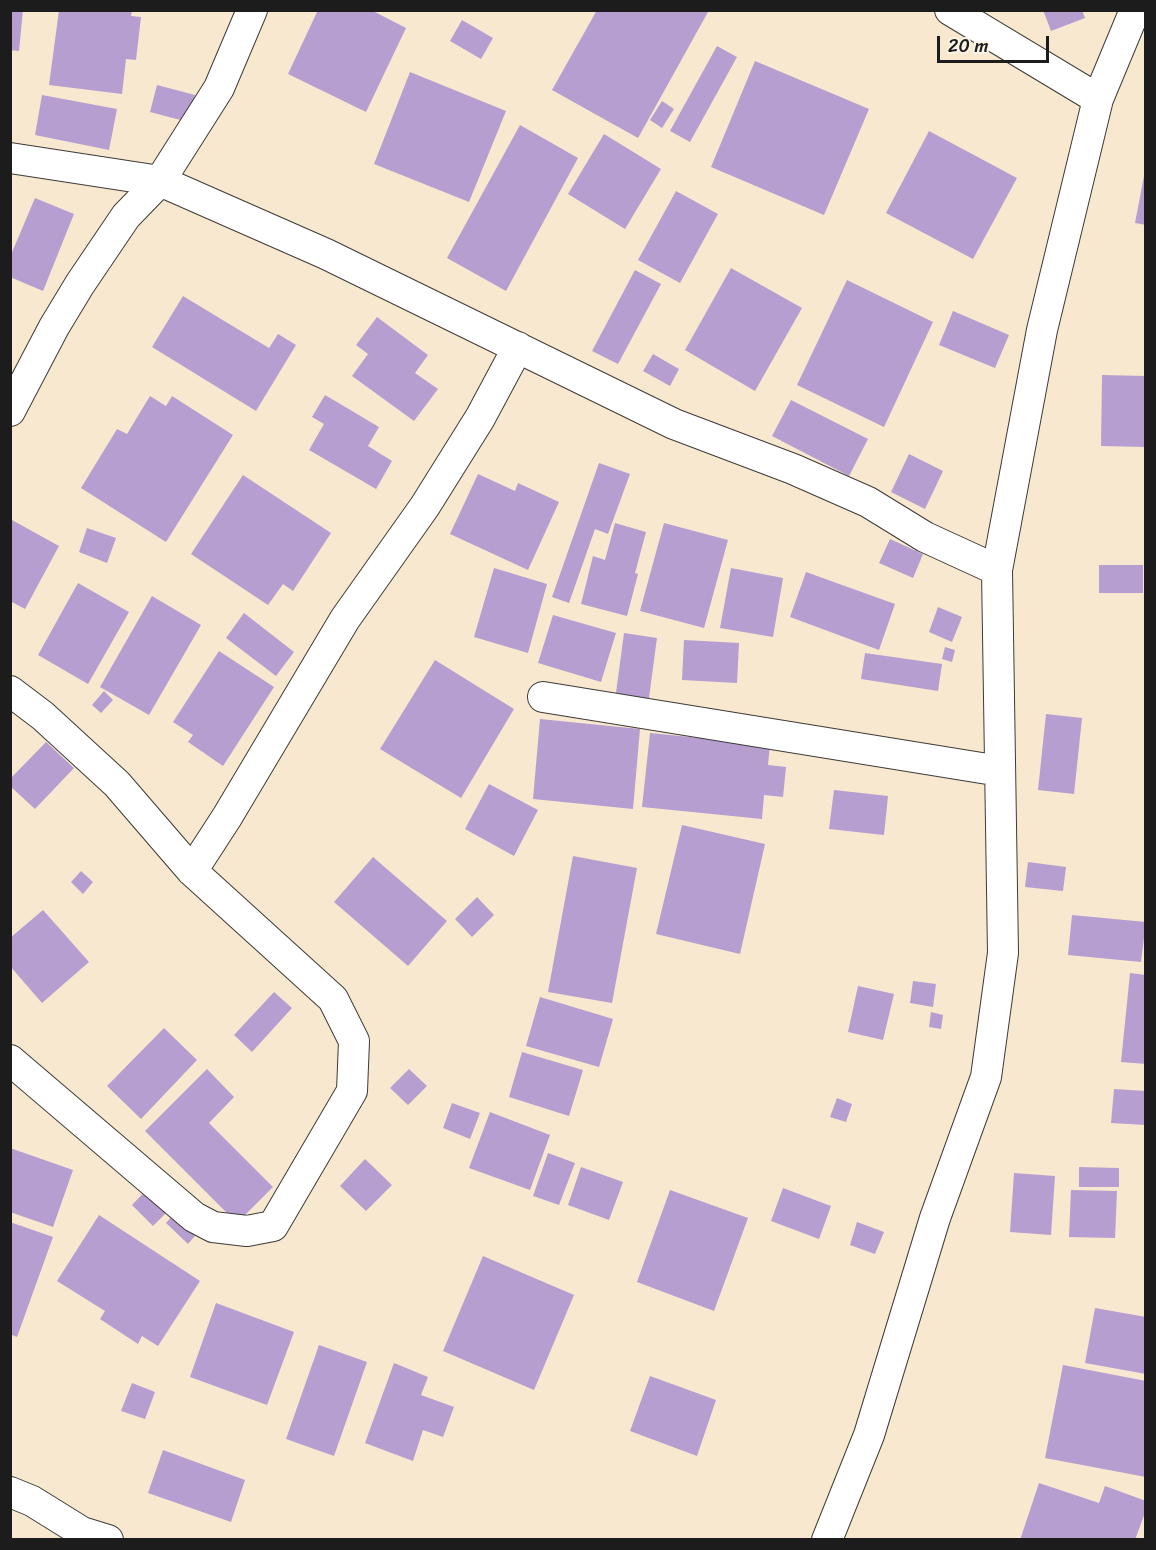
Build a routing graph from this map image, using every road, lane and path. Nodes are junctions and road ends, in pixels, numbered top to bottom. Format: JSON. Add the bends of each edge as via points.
{"nodes":[{"id":1,"x":252,"y":10,"type":"edge"},
{"id":2,"x":950,"y":10,"type":"edge"},
{"id":3,"x":1135,"y":10,"type":"edge"},
{"id":4,"x":1098,"y":99,"type":"junction"},
{"id":5,"x":10,"y":158,"type":"edge"},
{"id":6,"x":160,"y":181,"type":"junction"},
{"id":7,"x":518,"y":348,"type":"junction"},
{"id":8,"x":10,"y":411,"type":"edge"},
{"id":9,"x":997,"y":570,"type":"junction"},
{"id":10,"x":10,"y":691,"type":"edge"},
{"id":11,"x":543,"y":697,"type":"dead end"},
{"id":12,"x":1000,"y":771,"type":"junction"},
{"id":13,"x":192,"y":871,"type":"junction"},
{"id":14,"x":10,"y":1060,"type":"edge"},
{"id":15,"x":10,"y":1492,"type":"edge"},
{"id":16,"x":90,"y":1537,"type":"edge"},
{"id":17,"x":827,"y":1539,"type":"edge"}],
"edges":[{"from":1,"to":6,"type":"street","via":[[219,88]]},
{"from":2,"to":4,"type":"street"},
{"from":3,"to":4,"type":"street"},
{"from":4,"to":9,"type":"street","via":[[1042,330]]},
{"from":5,"to":6,"type":"street"},
{"from":6,"to":7,"type":"street","via":[[326,254]]},
{"from":6,"to":8,"type":"street","via":[[126,216],[80,284]]},
{"from":7,"to":9,"type":"street","via":[[674,424],[868,502],[926,537]]},
{"from":7,"to":13,"type":"street","via":[[480,418],[425,506],[345,619]]},
{"from":9,"to":12,"type":"street"},
{"from":10,"to":13,"type":"street","via":[[117,784]]},
{"from":11,"to":12,"type":"street"},
{"from":12,"to":17,"type":"street","via":[[1003,953],[986,1077],[935,1218],[869,1435]]},
{"from":13,"to":14,"type":"street","via":[[333,999],[354,1041],[352,1092],[273,1226],[247,1231],[213,1227],[194,1217]]},
{"from":15,"to":16,"type":"street"}]}
